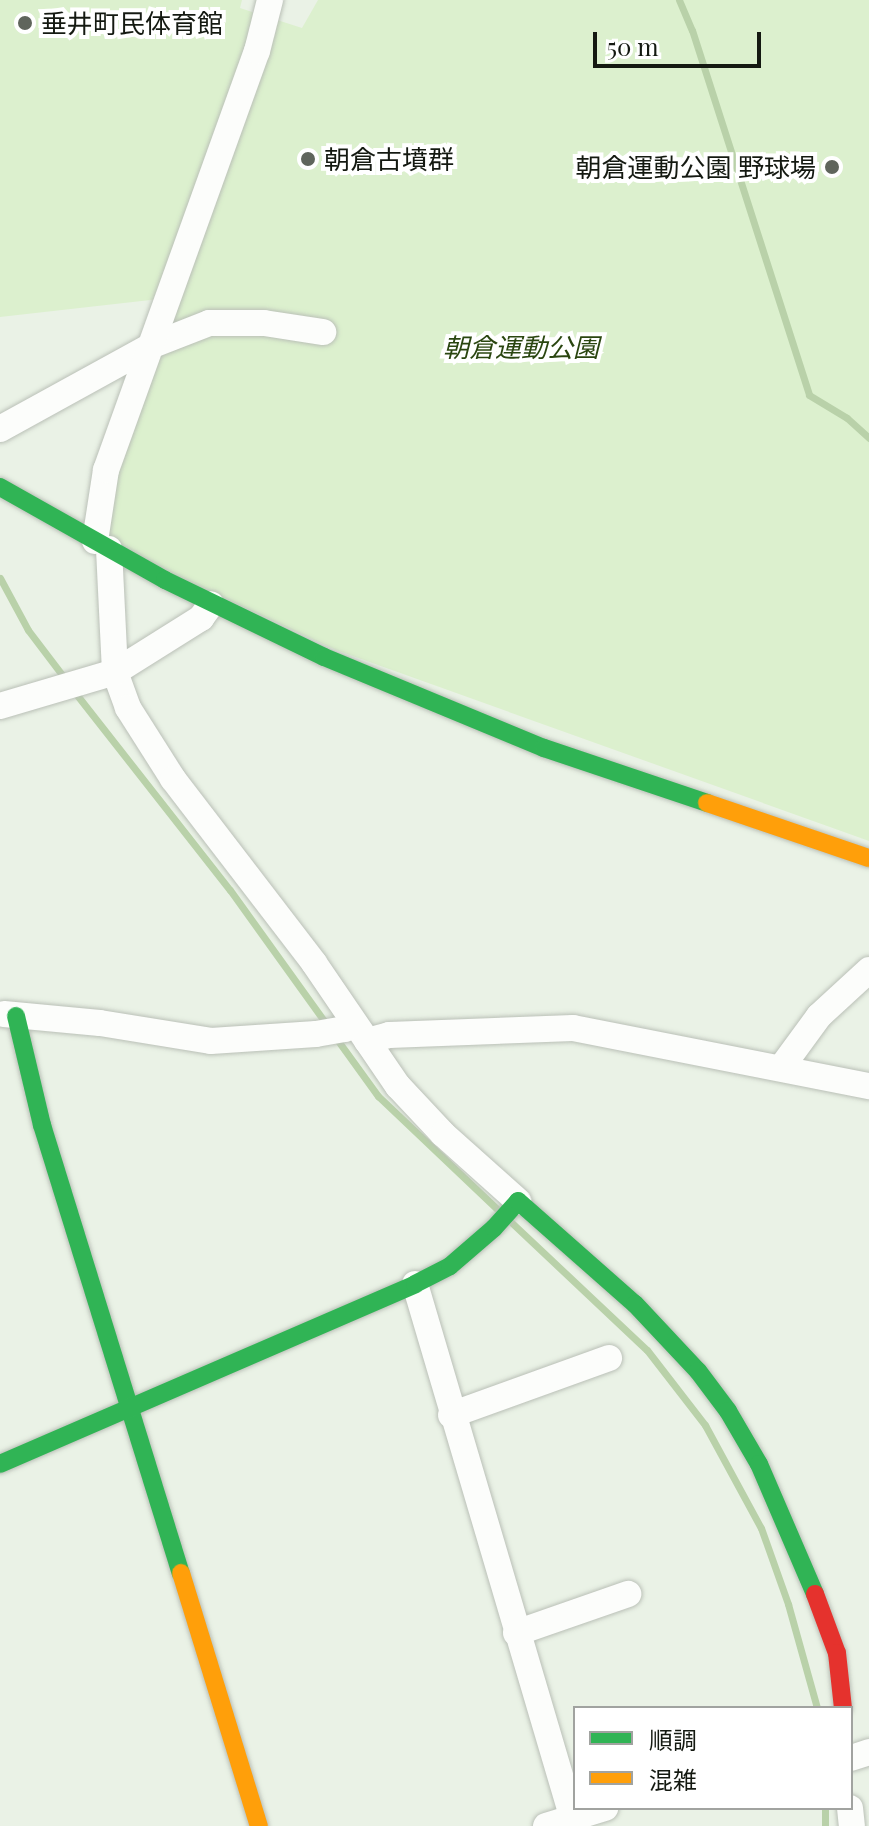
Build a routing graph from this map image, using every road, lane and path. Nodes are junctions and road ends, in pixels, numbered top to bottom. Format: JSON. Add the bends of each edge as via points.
{"nodes":[{"id":1,"x":270,"y":0,"type":"edge"},
{"id":2,"x":323,"y":332,"type":"dead end"},
{"id":3,"x":153,"y":345,"type":"junction"},
{"id":4,"x":0,"y":429,"type":"edge"},
{"id":5,"x":0,"y":487,"type":"edge"},
{"id":6,"x":102,"y":545,"type":"junction"},
{"id":7,"x":211,"y":604,"type":"junction"},
{"id":8,"x":115,"y":672,"type":"junction"},
{"id":9,"x":0,"y":706,"type":"edge"},
{"id":10,"x":869,"y":858,"type":"edge"},
{"id":11,"x":869,"y":970,"type":"edge"},
{"id":12,"x":8,"y":1015,"type":"edge"},
{"id":13,"x":355,"y":1030,"type":"junction"},
{"id":14,"x":781,"y":1068,"type":"junction"},
{"id":15,"x":869,"y":1086,"type":"edge"},
{"id":16,"x":515,"y":1204,"type":"junction"},
{"id":17,"x":415,"y":1284,"type":"junction"},
{"id":18,"x":609,"y":1358,"type":"dead end"},
{"id":19,"x":129,"y":1406,"type":"junction"},
{"id":20,"x":451,"y":1415,"type":"junction"},
{"id":21,"x":0,"y":1464,"type":"edge"},
{"id":22,"x":628,"y":1594,"type":"dead end"},
{"id":23,"x":516,"y":1633,"type":"junction"},
{"id":24,"x":843,"y":1706,"type":"edge"},
{"id":25,"x":600,"y":1810,"type":"edge"},
{"id":26,"x":564,"y":1823,"type":"edge"},
{"id":27,"x":259,"y":1826,"type":"edge"}],
"edges":[{"from":1,"to":3,"type":"street","via":[[257,51]]},
{"from":2,"to":3,"type":"street","via":[[264,323],[209,323]]},
{"from":3,"to":4,"type":"street"},
{"from":3,"to":6,"type":"street","via":[[106,470]]},
{"from":5,"to":6,"type":"street"},
{"from":6,"to":7,"type":"street"},
{"from":6,"to":8,"type":"street"},
{"from":7,"to":8,"type":"street","via":[[201,618]]},
{"from":7,"to":10,"type":"street","via":[[544,748]]},
{"from":8,"to":9,"type":"street"},
{"from":8,"to":13,"type":"street","via":[[128,708],[173,779],[314,963]]},
{"from":11,"to":14,"type":"street","via":[[819,1016]]},
{"from":12,"to":13,"type":"street","via":[[211,1041]]},
{"from":12,"to":19,"type":"street"},
{"from":13,"to":14,"type":"street","via":[[389,1035],[573,1028]]},
{"from":13,"to":16,"type":"street","via":[[398,1086]]},
{"from":14,"to":15,"type":"street"},
{"from":16,"to":17,"type":"street","via":[[450,1266]]},
{"from":16,"to":24,"type":"street","via":[[635,1304],[728,1411],[759,1464],[815,1594],[837,1653]]},
{"from":17,"to":19,"type":"street"},
{"from":17,"to":20,"type":"street"},
{"from":18,"to":20,"type":"street"},
{"from":19,"to":21,"type":"street"},
{"from":19,"to":27,"type":"street"},
{"from":20,"to":23,"type":"street"},
{"from":22,"to":23,"type":"street"},
{"from":23,"to":26,"type":"street"},
{"from":25,"to":26,"type":"street"}]}
